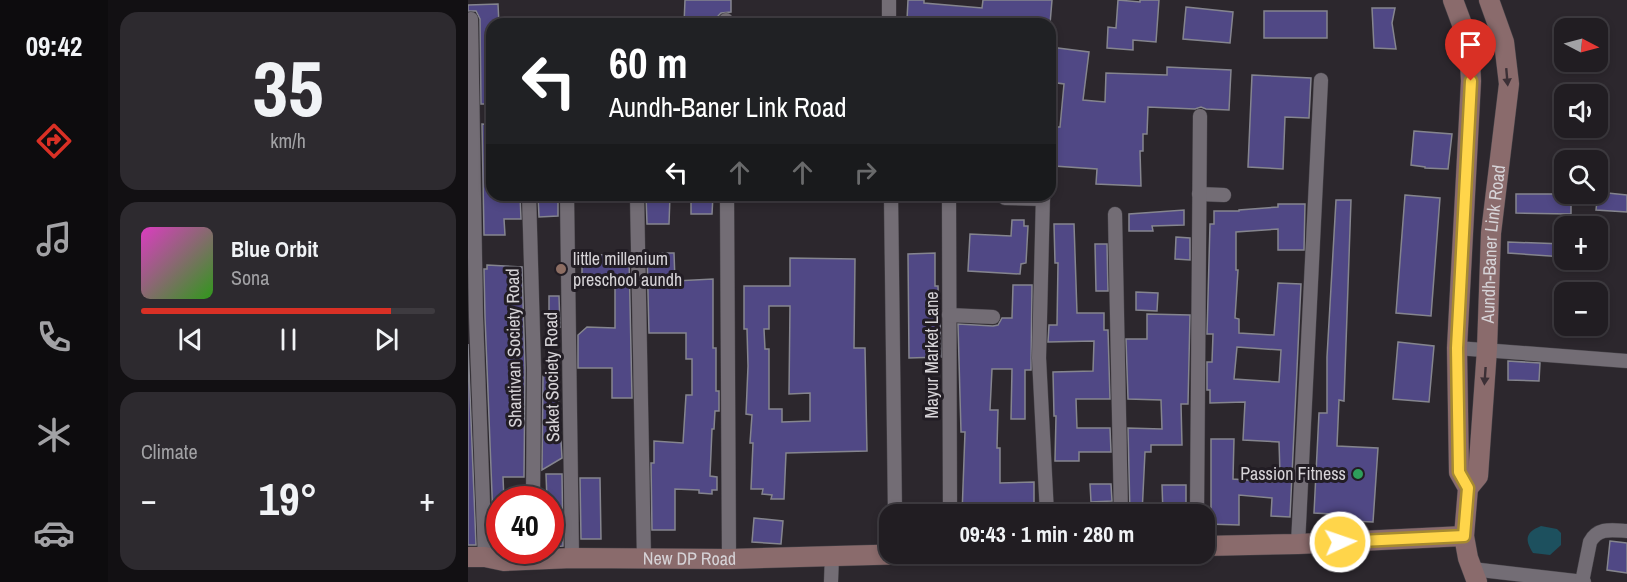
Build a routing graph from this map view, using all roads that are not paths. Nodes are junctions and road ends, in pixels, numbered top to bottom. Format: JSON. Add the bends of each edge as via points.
{"nodes":[{"id":1,"x":889,"y":0,"type":"edge"},
{"id":2,"x":1453,"y":0,"type":"edge"},
{"id":3,"x":1489,"y":0,"type":"edge"},
{"id":4,"x":889,"y":18,"type":"edge"},
{"id":5,"x":471,"y":19,"type":"dead end"},
{"id":6,"x":1321,"y":80,"type":"dead end"},
{"id":7,"x":1200,"y":116,"type":"dead end"},
{"id":8,"x":1199,"y":194,"type":"junction"},
{"id":9,"x":1224,"y":195,"type":"dead end"},
{"id":10,"x":529,"y":201,"type":"edge"},
{"id":11,"x":567,"y":201,"type":"edge"},
{"id":12,"x":637,"y":201,"type":"edge"},
{"id":13,"x":727,"y":201,"type":"edge"},
{"id":14,"x":891,"y":201,"type":"edge"},
{"id":15,"x":949,"y":201,"type":"edge"},
{"id":16,"x":1043,"y":201,"type":"edge"},
{"id":17,"x":1115,"y":214,"type":"dead end"},
{"id":18,"x":950,"y":315,"type":"junction"},
{"id":19,"x":993,"y":317,"type":"dead end"},
{"id":20,"x":1457,"y":348,"type":"junction"},
{"id":21,"x":1487,"y":349,"type":"junction"},
{"id":22,"x":1627,"y":361,"type":"edge"},
{"id":23,"x":533,"y":486,"type":"edge"},
{"id":24,"x":1468,"y":488,"type":"junction"},
{"id":25,"x":895,"y":504,"type":"edge"},
{"id":26,"x":950,"y":504,"type":"edge"},
{"id":27,"x":1046,"y":504,"type":"edge"},
{"id":28,"x":1120,"y":504,"type":"edge"},
{"id":29,"x":1197,"y":504,"type":"edge"},
{"id":30,"x":1627,"y":531,"type":"edge"},
{"id":31,"x":1464,"y":536,"type":"junction"},
{"id":32,"x":1298,"y":544,"type":"junction"},
{"id":33,"x":1215,"y":546,"type":"edge"},
{"id":34,"x":879,"y":555,"type":"edge"},
{"id":35,"x":832,"y":556,"type":"junction"},
{"id":36,"x":476,"y":557,"type":"edge"},
{"id":37,"x":564,"y":557,"type":"edge"},
{"id":38,"x":572,"y":558,"type":"junction"},
{"id":39,"x":644,"y":558,"type":"junction"},
{"id":40,"x":729,"y":559,"type":"junction"},
{"id":41,"x":1475,"y":575,"type":"edge"},
{"id":42,"x":831,"y":582,"type":"edge"},
{"id":43,"x":1583,"y":582,"type":"edge"}],
"edges":[{"from":1,"to":4,"type":"street"},
{"from":2,"to":20,"type":"main road","name":"Aundh-Baner Link Road","via":[[1468,43],[1471,81]]},
{"from":3,"to":21,"type":"main road","name":"Aundh-Baner Link Road","one_way":true,"via":[[1504,42],[1509,84],[1491,233]]},
{"from":5,"to":36,"type":"street"},
{"from":6,"to":32,"type":"street"},
{"from":7,"to":8,"type":"street"},
{"from":8,"to":9,"type":"street"},
{"from":8,"to":29,"type":"street"},
{"from":10,"to":23,"type":"street","name":"Shantivan Society Road"},
{"from":11,"to":38,"type":"street","name":"Saket Society Road"},
{"from":12,"to":39,"type":"street"},
{"from":13,"to":40,"type":"street"},
{"from":14,"to":25,"type":"street"},
{"from":15,"to":18,"type":"street","name":"Mayur Market Lane"},
{"from":16,"to":27,"type":"street","via":[[1039,358]]},
{"from":17,"to":28,"type":"street"},
{"from":18,"to":19,"type":"street"},
{"from":18,"to":26,"type":"street","name":"Mayur Market Lane"},
{"from":20,"to":21,"type":"street"},
{"from":20,"to":24,"type":"main road","name":"Aundh-Baner Link Road","via":[[1459,472]]},
{"from":21,"to":22,"type":"street"},
{"from":21,"to":24,"type":"main road","name":"Aundh-Baner Link Road","one_way":true,"via":[[1478,476]]},
{"from":24,"to":31,"type":"main road","name":"Aundh-Baner Link Road"},
{"from":30,"to":43,"type":"street","via":[[1605,530],[1593,536]]},
{"from":31,"to":32,"type":"main road"},
{"from":31,"to":41,"type":"main road","name":"Aundh-Baner Link Road"},
{"from":32,"to":33,"type":"main road"},
{"from":34,"to":35,"type":"main road","name":"New DP Road"},
{"from":35,"to":40,"type":"main road","name":"New DP Road"},
{"from":35,"to":42,"type":"street"},
{"from":37,"to":38,"type":"main road","name":"New DP Road"},
{"from":38,"to":39,"type":"main road","name":"New DP Road"},
{"from":39,"to":40,"type":"main road","name":"New DP Road"},
{"from":41,"to":43,"type":"street"}]}
